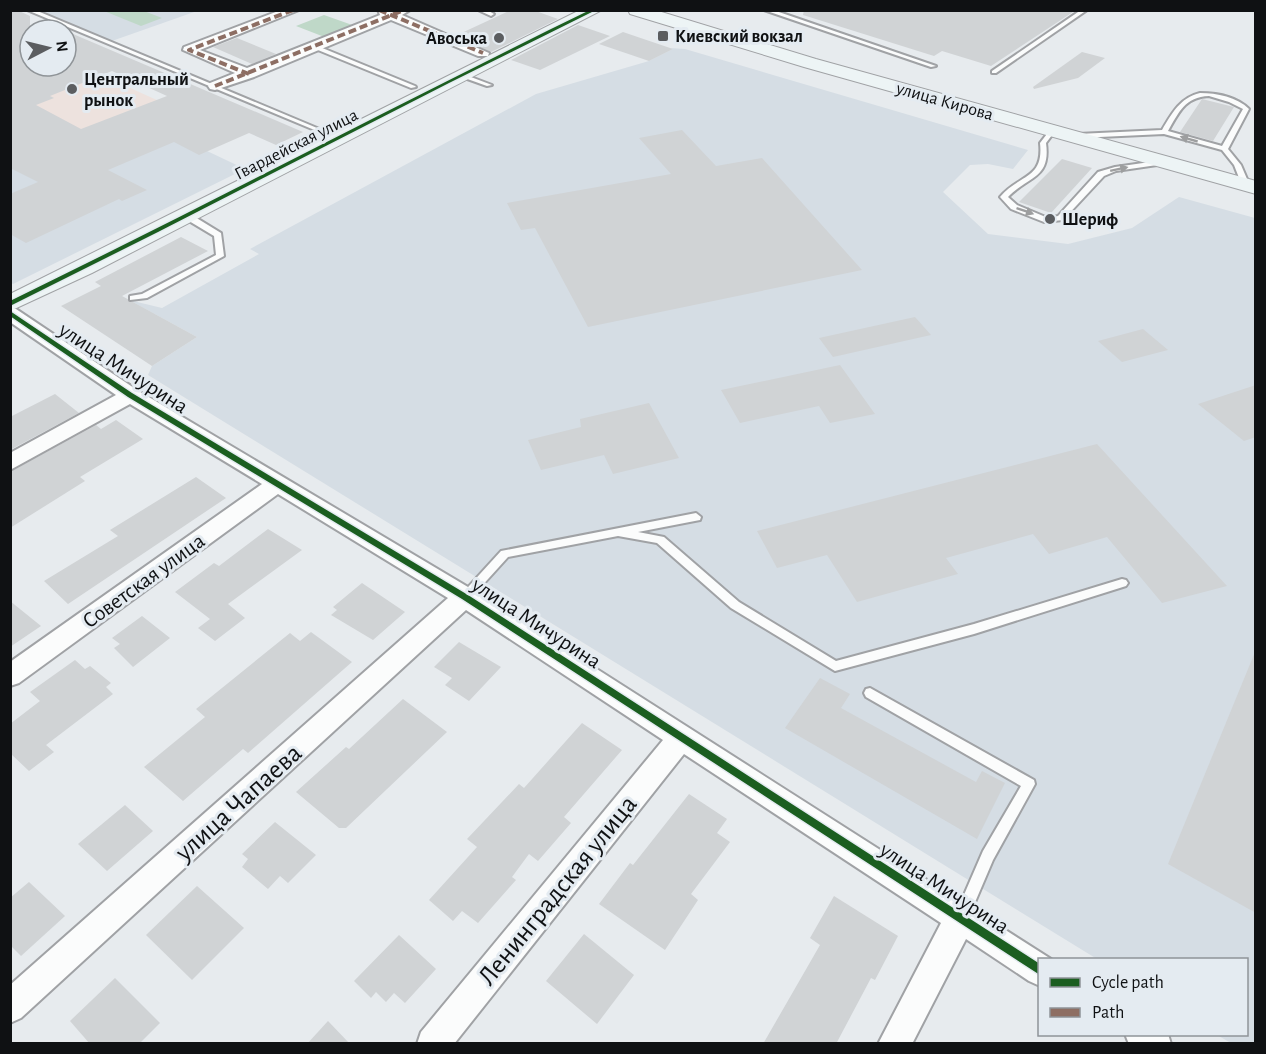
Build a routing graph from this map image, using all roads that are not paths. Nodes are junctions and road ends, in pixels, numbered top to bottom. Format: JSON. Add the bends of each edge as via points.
{"nodes":[{"id":1,"x":29,"y":10,"type":"edge"},
{"id":2,"x":293,"y":10,"type":"edge"},
{"id":3,"x":379,"y":10,"type":"edge"},
{"id":4,"x":480,"y":10,"type":"edge"},
{"id":5,"x":594,"y":10,"type":"edge"},
{"id":6,"x":636,"y":10,"type":"edge"},
{"id":7,"x":766,"y":10,"type":"edge"},
{"id":8,"x":1085,"y":10,"type":"edge"},
{"id":9,"x":398,"y":13,"type":"edge"},
{"id":10,"x":491,"y":14,"type":"dead end"},
{"id":11,"x":315,"y":47,"type":"junction"},
{"id":12,"x":483,"y":53,"type":"dead end"},
{"id":13,"x":933,"y":66,"type":"dead end"},
{"id":14,"x":994,"y":72,"type":"dead end"},
{"id":15,"x":249,"y":74,"type":"junction"},
{"id":16,"x":461,"y":75,"type":"junction"},
{"id":17,"x":489,"y":85,"type":"dead end"},
{"id":18,"x":215,"y":86,"type":"junction"},
{"id":19,"x":412,"y":87,"type":"dead end"},
{"id":20,"x":1052,"y":131,"type":"junction"},
{"id":21,"x":1164,"y":132,"type":"junction"},
{"id":22,"x":326,"y":133,"type":"dead end"},
{"id":23,"x":1074,"y":137,"type":"junction"},
{"id":24,"x":1224,"y":149,"type":"junction"},
{"id":25,"x":1164,"y":162,"type":"junction"},
{"id":26,"x":1251,"y":187,"type":"edge"},
{"id":27,"x":187,"y":216,"type":"junction"},
{"id":28,"x":133,"y":298,"type":"dead end"},
{"id":29,"x":10,"y":304,"type":"edge"},
{"id":30,"x":10,"y":313,"type":"edge"},
{"id":31,"x":130,"y":395,"type":"junction"},
{"id":32,"x":10,"y":463,"type":"edge"},
{"id":33,"x":276,"y":485,"type":"junction"},
{"id":34,"x":696,"y":517,"type":"dead end"},
{"id":35,"x":618,"y":532,"type":"junction"},
{"id":36,"x":1122,"y":583,"type":"dead end"},
{"id":37,"x":465,"y":597,"type":"junction"},
{"id":38,"x":10,"y":676,"type":"edge"},
{"id":39,"x":870,"y":693,"type":"dead end"},
{"id":40,"x":681,"y":737,"type":"junction"},
{"id":41,"x":960,"y":919,"type":"junction"},
{"id":42,"x":1038,"y":969,"type":"edge"},
{"id":43,"x":10,"y":1007,"type":"edge"},
{"id":44,"x":433,"y":1044,"type":"edge"},
{"id":45,"x":894,"y":1044,"type":"edge"}],
"edges":[{"from":1,"to":18,"type":"lane"},
{"from":2,"to":15,"type":"street","via":[[189,50]]},
{"from":3,"to":9,"type":"street"},
{"from":4,"to":10,"type":"lane"},
{"from":5,"to":16,"type":"street","name":"Гвардейская улица"},
{"from":6,"to":20,"type":"street","name":"улица Кирова"},
{"from":7,"to":13,"type":"lane"},
{"from":8,"to":14,"type":"lane"},
{"from":9,"to":11,"type":"street"},
{"from":9,"to":12,"type":"street"},
{"from":11,"to":15,"type":"street"},
{"from":11,"to":19,"type":"lane"},
{"from":15,"to":18,"type":"street"},
{"from":16,"to":17,"type":"lane"},
{"from":16,"to":27,"type":"street","name":"Гвардейская улица"},
{"from":18,"to":22,"type":"lane"},
{"from":20,"to":23,"type":"street","name":"улица Кирова"},
{"from":20,"to":25,"type":"lane","one_way":true,"via":[[1043,144],[1043,163],[1031,179],[1004,197],[1014,207],[1047,220],[1060,218],[1101,174]]},
{"from":21,"to":23,"type":"lane"},
{"from":24,"to":21,"type":"lane","one_way":true},
{"from":21,"to":24,"type":"lane","via":[[1183,102],[1193,95],[1208,93],[1239,102],[1246,109]]},
{"from":23,"to":25,"type":"street","name":"улица Кирова"},
{"from":24,"to":26,"type":"lane"},
{"from":25,"to":26,"type":"street","name":"улица Кирова"},
{"from":27,"to":28,"type":"lane","via":[[218,236],[220,256]]},
{"from":27,"to":29,"type":"street","name":"Гвардейская улица"},
{"from":30,"to":31,"type":"street","name":"улица Мичурина"},
{"from":31,"to":32,"type":"street"},
{"from":31,"to":33,"type":"street","name":"улица Мичурина"},
{"from":33,"to":37,"type":"street","name":"улица Мичурина"},
{"from":33,"to":38,"type":"street","name":"Советская улица"},
{"from":34,"to":35,"type":"lane"},
{"from":35,"to":36,"type":"lane","via":[[660,540],[735,605],[835,666],[974,629]]},
{"from":35,"to":37,"type":"lane","via":[[505,554]]},
{"from":37,"to":40,"type":"street","name":"улица Мичурина"},
{"from":37,"to":43,"type":"street","name":"улица Чапаева"},
{"from":39,"to":41,"type":"lane","via":[[1029,784],[988,856]]},
{"from":40,"to":41,"type":"street","name":"улица Мичурина"},
{"from":40,"to":44,"type":"street","name":"Ленинградская улица"},
{"from":41,"to":42,"type":"street","name":"улица Мичурина"},
{"from":41,"to":45,"type":"street"}]}
